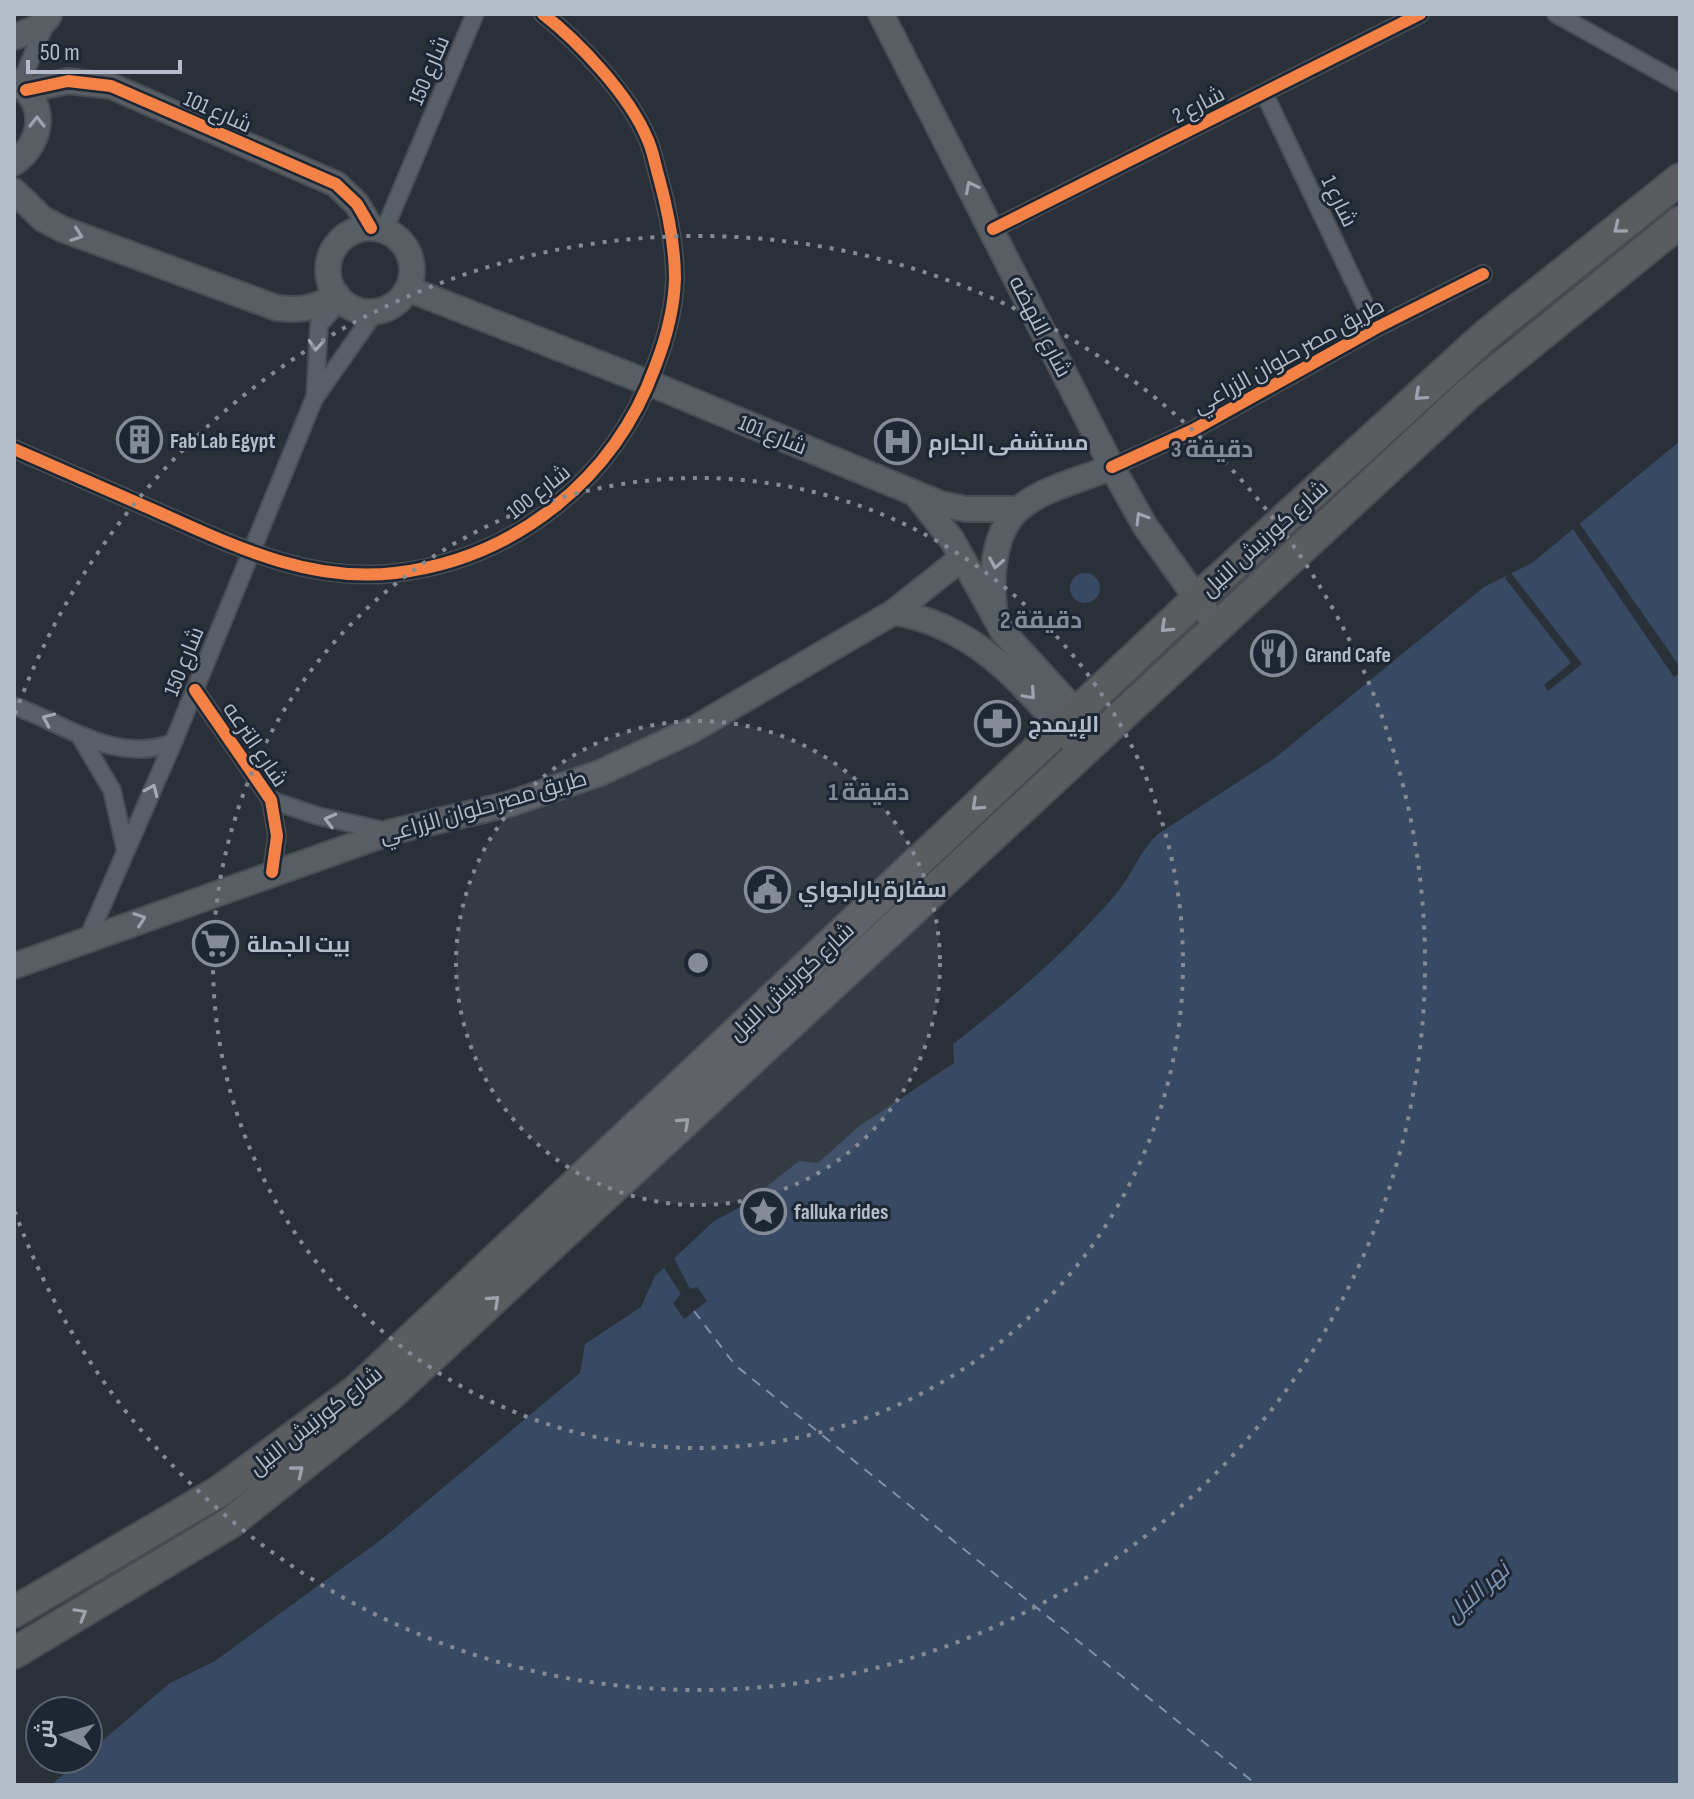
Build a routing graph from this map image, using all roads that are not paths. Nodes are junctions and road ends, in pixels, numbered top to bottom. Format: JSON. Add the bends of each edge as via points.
{"nodes":[{"id":1,"x":475,"y":14,"type":"edge"},
{"id":2,"x":543,"y":14,"type":"edge"},
{"id":3,"x":881,"y":14,"type":"edge"},
{"id":4,"x":1420,"y":14,"type":"edge"},
{"id":5,"x":1556,"y":14,"type":"edge"},
{"id":6,"x":49,"y":15,"type":"edge"},
{"id":7,"x":14,"y":37,"type":"edge"},
{"id":8,"x":1680,"y":83,"type":"edge"},
{"id":9,"x":20,"y":85,"type":"edge"},
{"id":10,"x":1264,"y":93,"type":"junction"},
{"id":11,"x":14,"y":163,"type":"edge"},
{"id":12,"x":1680,"y":179,"type":"edge"},
{"id":13,"x":14,"y":191,"type":"edge"},
{"id":14,"x":1680,"y":222,"type":"edge"},
{"id":15,"x":378,"y":229,"type":"junction"},
{"id":16,"x":993,"y":229,"type":"junction"},
{"id":17,"x":1483,"y":274,"type":"dead end"},
{"id":18,"x":408,"y":289,"type":"junction"},
{"id":19,"x":339,"y":298,"type":"junction"},
{"id":20,"x":375,"y":312,"type":"junction"},
{"id":21,"x":1376,"y":328,"type":"junction"},
{"id":22,"x":649,"y":383,"type":"junction"},
{"id":23,"x":314,"y":399,"type":"junction"},
{"id":24,"x":14,"y":449,"type":"edge"},
{"id":25,"x":1112,"y":467,"type":"junction"},
{"id":26,"x":914,"y":493,"type":"junction"},
{"id":27,"x":1018,"y":509,"type":"junction"},
{"id":28,"x":251,"y":554,"type":"junction"},
{"id":29,"x":962,"y":558,"type":"junction"},
{"id":30,"x":1196,"y":600,"type":"junction"},
{"id":31,"x":894,"y":612,"type":"junction"},
{"id":32,"x":997,"y":623,"type":"junction"},
{"id":33,"x":1218,"y":628,"type":"junction"},
{"id":34,"x":1014,"y":662,"type":"junction"},
{"id":35,"x":195,"y":690,"type":"junction"},
{"id":36,"x":14,"y":706,"type":"edge"},
{"id":37,"x":1068,"y":720,"type":"junction"},
{"id":38,"x":80,"y":736,"type":"junction"},
{"id":39,"x":173,"y":743,"type":"junction"},
{"id":40,"x":1091,"y":745,"type":"junction"},
{"id":41,"x":271,"y":800,"type":"junction"},
{"id":42,"x":391,"y":832,"type":"junction"},
{"id":43,"x":125,"y":851,"type":"junction"},
{"id":44,"x":272,"y":872,"type":"junction"},
{"id":45,"x":88,"y":938,"type":"junction"},
{"id":46,"x":14,"y":966,"type":"edge"},
{"id":47,"x":14,"y":1612,"type":"edge"},
{"id":48,"x":14,"y":1653,"type":"edge"}],
"edges":[{"from":1,"to":15,"type":"street","name":"شارع 150"},
{"from":2,"to":22,"type":"street","name":"شارع 100","via":[[604,72],[647,137],[670,218],[675,280],[668,332]]},
{"from":16,"to":3,"type":"main road","name":"شارع النهضه","one_way":true},
{"from":4,"to":10,"type":"street","name":"شارع 2"},
{"from":5,"to":8,"type":"street"},
{"from":6,"to":7,"type":"main road","via":[[39,27]]},
{"from":6,"to":9,"type":"street"},
{"from":11,"to":9,"type":"main road","one_way":true,"via":[[26,155],[39,129],[34,101]]},
{"from":9,"to":15,"type":"main road","name":"شارع 101","via":[[68,81],[111,86],[336,184]]},
{"from":10,"to":16,"type":"street","name":"شارع 2"},
{"from":10,"to":21,"type":"street","name":"شارع 1"},
{"from":12,"to":30,"type":"highway","name":"شارع كورنيش النيل","one_way":true,"via":[[1486,335]]},
{"from":13,"to":19,"type":"main road","one_way":true,"via":[[62,229],[277,308],[309,308]]},
{"from":14,"to":33,"type":"highway","name":"شارع كورنيش النيل","via":[[1468,394]]},
{"from":15,"to":18,"type":"main road","via":[[407,250],[412,269]]},
{"from":15,"to":19,"type":"main road","via":[[349,235],[333,251],[329,274]]},
{"from":16,"to":25,"type":"main road","name":"شارع النهضه"},
{"from":17,"to":21,"type":"street","name":"طريق مصر حلوان الزراعي"},
{"from":18,"to":20,"type":"main road","via":[[394,305]]},
{"from":18,"to":22,"type":"main road","name":"شارع 101"},
{"from":19,"to":20,"type":"main road","via":[[357,310]]},
{"from":19,"to":23,"type":"street","name":"شارع 150","one_way":true,"via":[[319,324]]},
{"from":20,"to":23,"type":"street","name":"شارع 150"},
{"from":21,"to":25,"type":"street","name":"طريق مصر حلوان الزراعي","via":[[1207,423]]},
{"from":22,"to":26,"type":"main road","name":"شارع 101"},
{"from":22,"to":28,"type":"street","name":"شارع 100","via":[[628,426],[600,465],[527,528],[485,550],[392,573],[297,567]]},
{"from":23,"to":28,"type":"street","name":"شارع 150"},
{"from":24,"to":28,"type":"street","name":"شارع 100"},
{"from":25,"to":27,"type":"main road"},
{"from":30,"to":25,"type":"main road","name":"شارع النهضه","one_way":true},
{"from":26,"to":27,"type":"main road","name":"شارع 101","via":[[966,509]]},
{"from":26,"to":29,"type":"main road","name":"شارع 101"},
{"from":27,"to":32,"type":"main road","one_way":true,"via":[[994,568]]},
{"from":28,"to":35,"type":"street","name":"شارع 150"},
{"from":29,"to":31,"type":"main road","name":"طريق مصر حلوان الزراعي"},
{"from":29,"to":32,"type":"main road","name":"شارع 101"},
{"from":30,"to":33,"type":"main road","name":"شارع النهضه"},
{"from":30,"to":37,"type":"highway","name":"شارع كورنيش النيل","one_way":true},
{"from":31,"to":34,"type":"main road","via":[[944,625]]},
{"from":31,"to":42,"type":"main road","name":"طريق مصر حلوان الزراعي","via":[[647,753],[509,804]]},
{"from":32,"to":34,"type":"main road","name":"شارع 101"},
{"from":33,"to":40,"type":"highway","name":"شارع كورنيش النيل"},
{"from":34,"to":37,"type":"main road","one_way":true},
{"from":35,"to":39,"type":"street","name":"شارع 150"},
{"from":35,"to":41,"type":"street","name":"شارع الترعه"},
{"from":38,"to":36,"type":"street","one_way":true},
{"from":37,"to":40,"type":"main road"},
{"from":37,"to":47,"type":"highway","name":"شارع كورنيش النيل","one_way":true,"via":[[357,1390],[220,1491]]},
{"from":38,"to":39,"type":"street","via":[[119,750]]},
{"from":38,"to":43,"type":"street","via":[[112,790]]},
{"from":43,"to":39,"type":"street","name":"شارع 150","one_way":true},
{"from":48,"to":40,"type":"highway","name":"شارع كورنيش النيل","one_way":true,"via":[[230,1523],[388,1397]]},
{"from":42,"to":41,"type":"street","name":"شارع الترعه","one_way":true,"via":[[330,820]]},
{"from":41,"to":44,"type":"street","name":"شارع الترعه","via":[[277,836]]},
{"from":42,"to":44,"type":"main road","name":"طريق مصر حلوان الزراعي"},
{"from":43,"to":45,"type":"street","name":"شارع 150"},
{"from":45,"to":44,"type":"main road","name":"طريق مصر حلوان الزراعي","one_way":true},
{"from":45,"to":46,"type":"main road","name":"طريق مصر حلوان الزراعي"}]}
